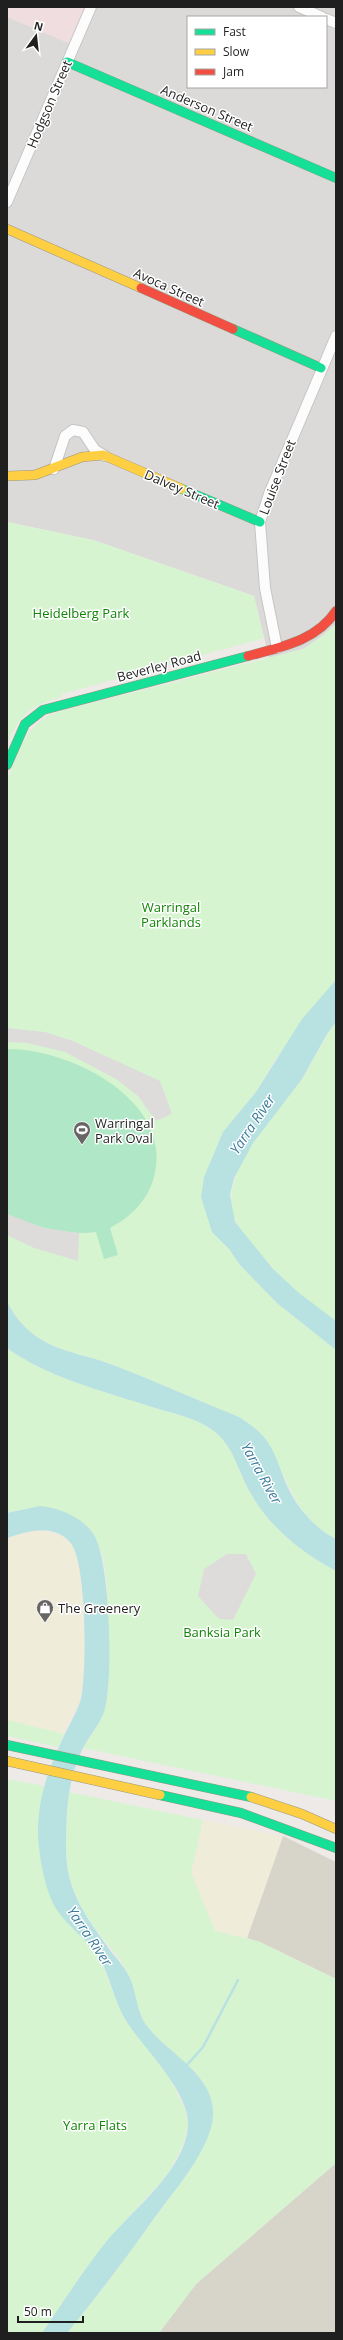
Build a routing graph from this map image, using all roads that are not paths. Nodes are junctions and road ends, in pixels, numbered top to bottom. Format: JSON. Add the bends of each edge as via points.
{"nodes":[{"id":1,"x":91,"y":7,"type":"edge"},
{"id":2,"x":299,"y":7,"type":"edge"},
{"id":3,"x":320,"y":16,"type":"edge"},
{"id":4,"x":67,"y":62,"type":"junction"},
{"id":5,"x":336,"y":178,"type":"edge"},
{"id":6,"x":7,"y":202,"type":"edge"},
{"id":7,"x":7,"y":229,"type":"edge"},
{"id":8,"x":336,"y":336,"type":"edge"},
{"id":9,"x":321,"y":368,"type":"junction"},
{"id":10,"x":105,"y":456,"type":"junction"},
{"id":11,"x":54,"y":469,"type":"junction"},
{"id":12,"x":7,"y":476,"type":"edge"},
{"id":13,"x":260,"y":522,"type":"junction"},
{"id":14,"x":336,"y":611,"type":"edge"},
{"id":15,"x":277,"y":648,"type":"junction"},
{"id":16,"x":7,"y":765,"type":"edge"},
{"id":17,"x":10,"y":1746,"type":"edge"},
{"id":18,"x":9,"y":1762,"type":"edge"},
{"id":19,"x":336,"y":1829,"type":"edge"},
{"id":20,"x":336,"y":1848,"type":"edge"}],
"edges":[{"from":1,"to":4,"type":"street","name":"Hodgson Street"},
{"from":2,"to":3,"type":"street"},
{"from":4,"to":5,"type":"main road","name":"Anderson Street"},
{"from":4,"to":6,"type":"street","name":"Hodgson Street"},
{"from":7,"to":9,"type":"main road","name":"Avoca Street"},
{"from":8,"to":9,"type":"street","name":"Louise Street"},
{"from":9,"to":13,"type":"street","name":"Louise Street","via":[[268,494]]},
{"from":10,"to":11,"type":"main road","name":"Dalvey Street","via":[[82,457]]},
{"from":10,"to":11,"type":"street","name":"Dalvey Street","via":[[95,450],[83,432],[73,430],[66,436]]},
{"from":10,"to":13,"type":"main road","name":"Dalvey Street"},
{"from":11,"to":12,"type":"main road","name":"Dalvey Street","via":[[31,476]]},
{"from":13,"to":15,"type":"street","name":"Louise Street","via":[[265,588]]},
{"from":14,"to":15,"type":"main road","name":"Beverley Road","via":[[328,623],[299,642]]},
{"from":15,"to":16,"type":"main road","name":"Beverley Road","via":[[43,710],[25,724]]},
{"from":17,"to":19,"type":"main road","via":[[244,1795],[302,1814]]},
{"from":18,"to":20,"type":"main road","via":[[241,1813]]}]}
